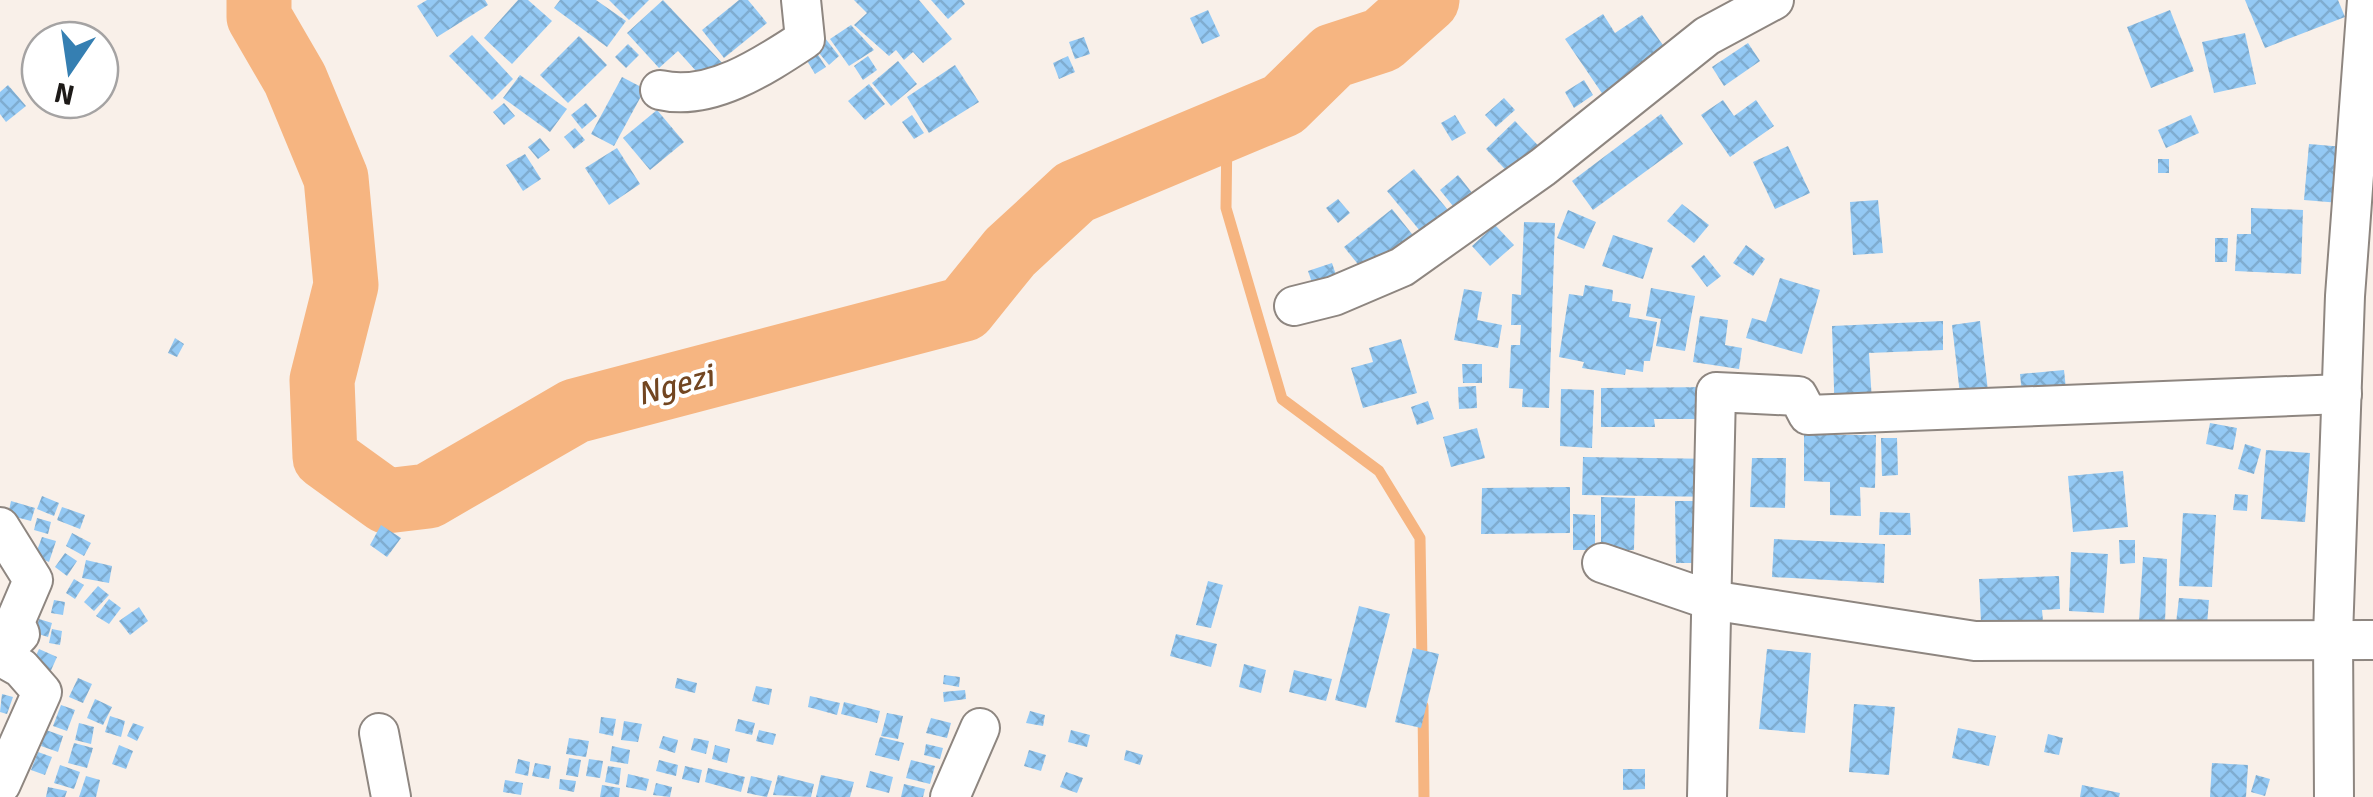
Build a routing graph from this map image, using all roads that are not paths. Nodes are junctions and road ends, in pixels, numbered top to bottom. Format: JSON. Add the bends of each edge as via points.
{"nodes":[{"id":1,"x":800,"y":0,"type":"edge"},
{"id":2,"x":1774,"y":0,"type":"edge"},
{"id":3,"x":2367,"y":0,"type":"edge"},
{"id":4,"x":2369,"y":62,"type":"edge"},
{"id":5,"x":660,"y":90,"type":"dead end"},
{"id":6,"x":2359,"y":297,"type":"edge"},
{"id":7,"x":1294,"y":306,"type":"dead end"},
{"id":8,"x":2342,"y":394,"type":"junction"},
{"id":9,"x":0,"y":527,"type":"edge"},
{"id":10,"x":1602,"y":563,"type":"dead end"},
{"id":11,"x":1710,"y":600,"type":"junction"},
{"id":12,"x":2333,"y":636,"type":"junction"},
{"id":13,"x":2373,"y":640,"type":"edge"},
{"id":14,"x":0,"y":656,"type":"edge"},
{"id":15,"x":980,"y":728,"type":"dead end"},
{"id":16,"x":379,"y":734,"type":"dead end"},
{"id":17,"x":0,"y":784,"type":"edge"},
{"id":18,"x":14,"y":797,"type":"edge"},
{"id":19,"x":391,"y":797,"type":"edge"},
{"id":20,"x":950,"y":797,"type":"edge"},
{"id":21,"x":1706,"y":797,"type":"edge"},
{"id":22,"x":2334,"y":797,"type":"edge"}],
"edges":[{"from":1,"to":5,"type":"street","via":[[805,39],[789,50],[757,70],[683,96]]},
{"from":2,"to":7,"type":"street","via":[[1706,36],[1543,167],[1402,267]]},
{"from":3,"to":4,"type":"street"},
{"from":4,"to":6,"type":"street"},
{"from":6,"to":8,"type":"street"},
{"from":8,"to":11,"type":"street","via":[[1808,415],[1798,396],[1716,392]]},
{"from":8,"to":12,"type":"street"},
{"from":9,"to":14,"type":"street","via":[[33,580],[15,622],[20,634]]},
{"from":10,"to":11,"type":"street"},
{"from":11,"to":12,"type":"street","via":[[1975,641]]},
{"from":11,"to":21,"type":"street"},
{"from":12,"to":13,"type":"street"},
{"from":12,"to":22,"type":"street"},
{"from":14,"to":17,"type":"street","via":[[42,692]]},
{"from":15,"to":20,"type":"street"},
{"from":16,"to":19,"type":"street"},
{"from":17,"to":18,"type":"street"}]}
